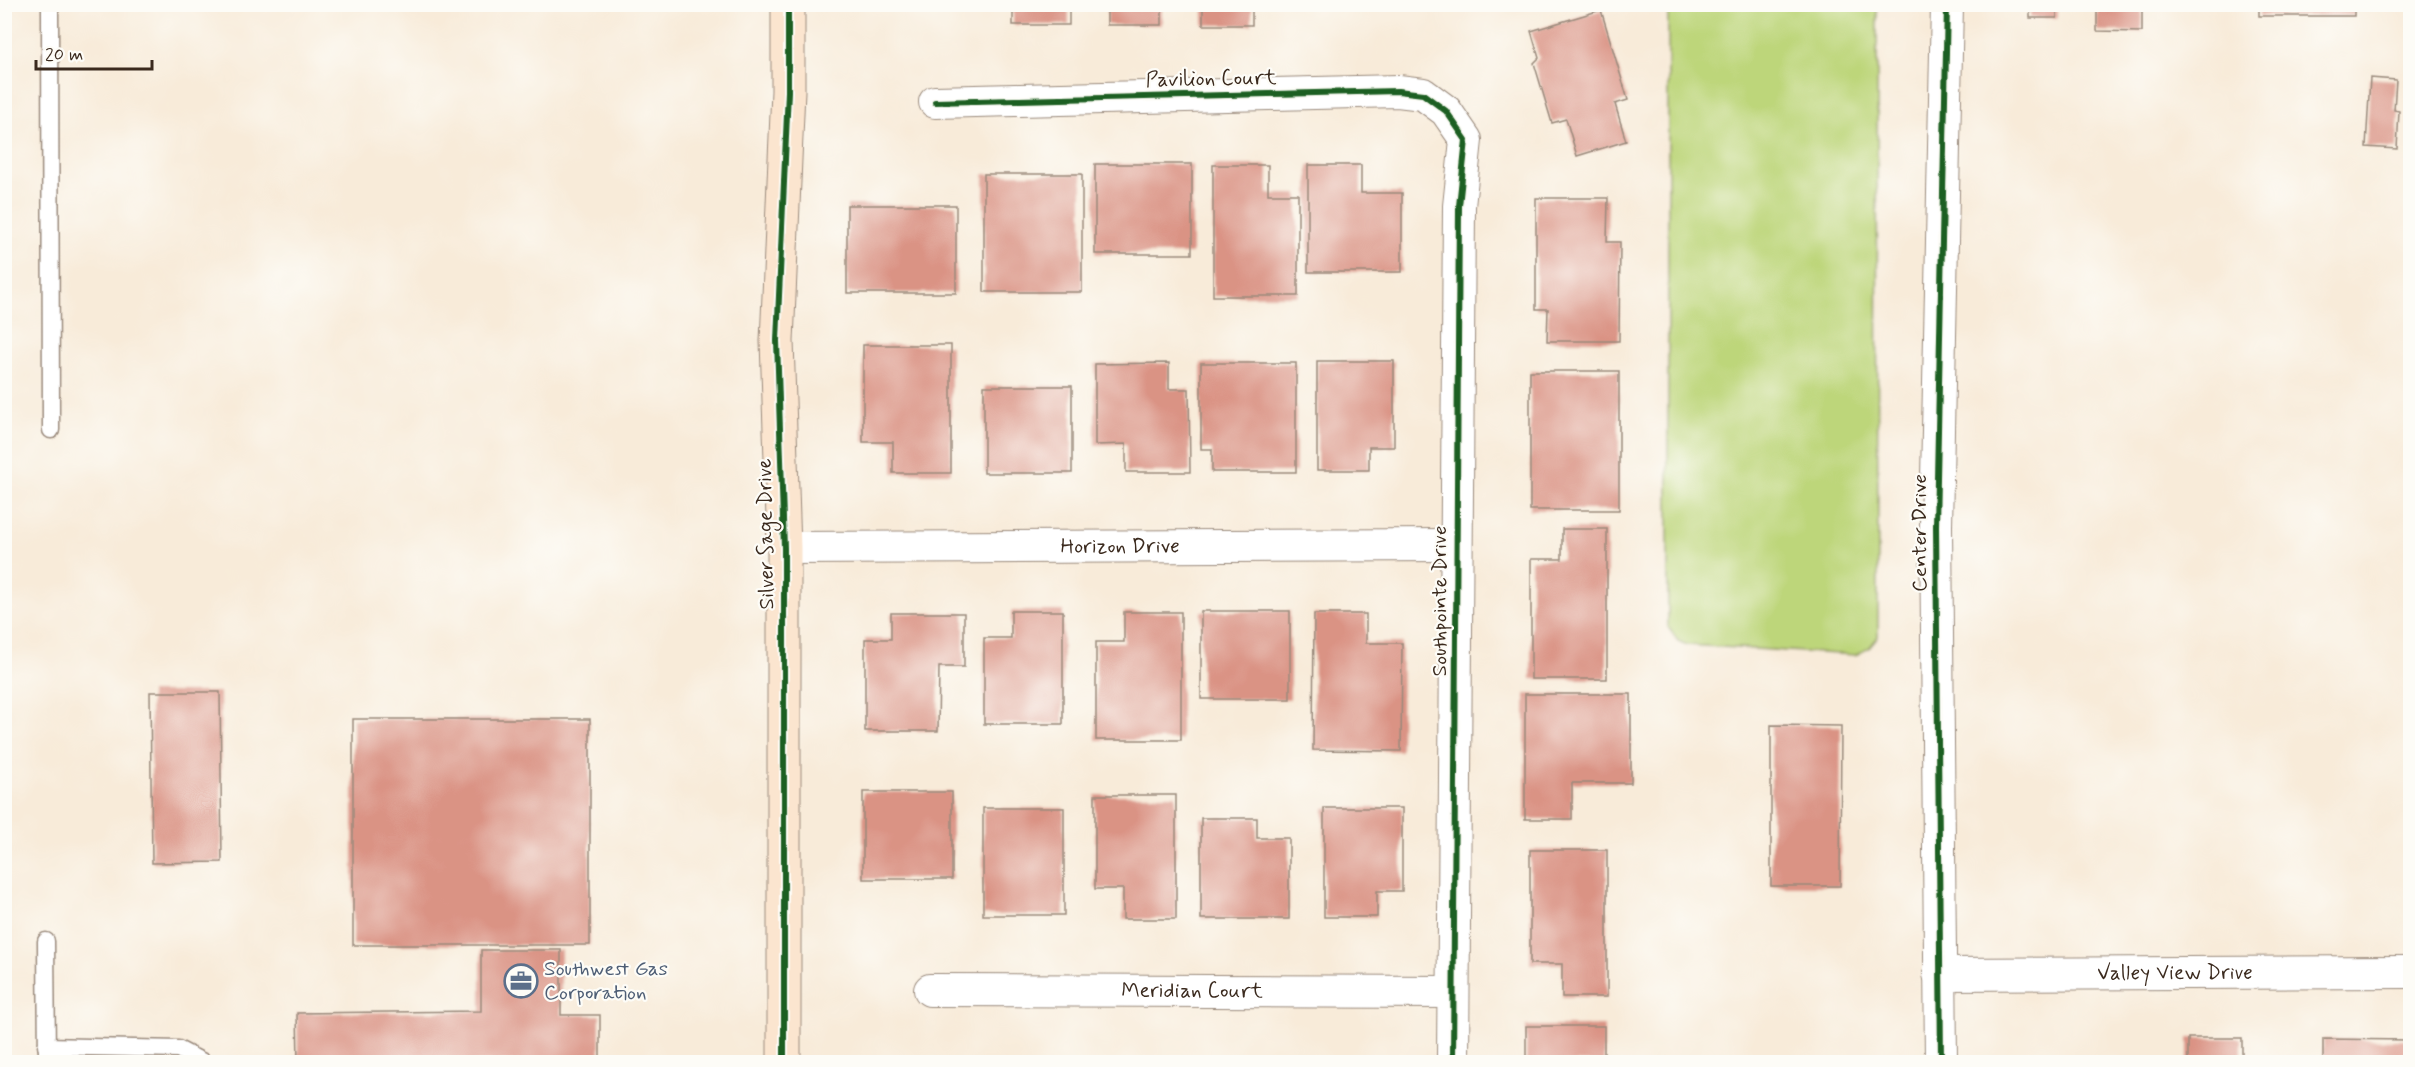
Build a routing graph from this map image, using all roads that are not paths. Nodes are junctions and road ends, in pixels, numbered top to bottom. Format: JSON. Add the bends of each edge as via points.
{"nodes":[{"id":1,"x":50,"y":4,"type":"edge"},
{"id":2,"x":788,"y":4,"type":"edge"},
{"id":3,"x":1947,"y":4,"type":"edge"},
{"id":4,"x":935,"y":102,"type":"dead end"},
{"id":5,"x":1466,"y":140,"type":"joint"},
{"id":6,"x":51,"y":430,"type":"dead end"},
{"id":7,"x":1456,"y":545,"type":"junction"},
{"id":8,"x":784,"y":548,"type":"junction"},
{"id":9,"x":46,"y":941,"type":"dead end"},
{"id":10,"x":2410,"y":972,"type":"edge"},
{"id":11,"x":1939,"y":974,"type":"junction"},
{"id":12,"x":930,"y":990,"type":"dead end"},
{"id":13,"x":1453,"y":992,"type":"junction"},
{"id":14,"x":46,"y":1054,"type":"edge"},
{"id":15,"x":203,"y":1062,"type":"edge"},
{"id":16,"x":784,"y":1062,"type":"edge"},
{"id":17,"x":1454,"y":1062,"type":"edge"},
{"id":18,"x":1941,"y":1062,"type":"edge"}],
"edges":[{"from":1,"to":6,"type":"lane"},
{"from":2,"to":8,"type":"street","name":"Silver Sage Drive","via":[[777,341]]},
{"from":3,"to":11,"type":"street","name":"Center Drive","via":[[1936,526]]},
{"from":4,"to":5,"type":"street","name":"Pavilion Court","via":[[1398,91],[1423,94],[1446,111]]},
{"from":5,"to":7,"type":"street","name":"Southpointe Drive","via":[[1460,206]]},
{"from":7,"to":8,"type":"street","name":"Horizon Drive"},
{"from":7,"to":13,"type":"street","name":"Southpointe Drive"},
{"from":8,"to":16,"type":"street","name":"Silver Sage Drive"},
{"from":9,"to":14,"type":"lane"},
{"from":10,"to":11,"type":"street","name":"Valley View Drive"},
{"from":11,"to":18,"type":"street","name":"Center Drive"},
{"from":12,"to":13,"type":"street","name":"Meridian Court"},
{"from":13,"to":17,"type":"street","name":"Southpointe Drive"},
{"from":14,"to":15,"type":"lane","via":[[178,1050]]}]}
